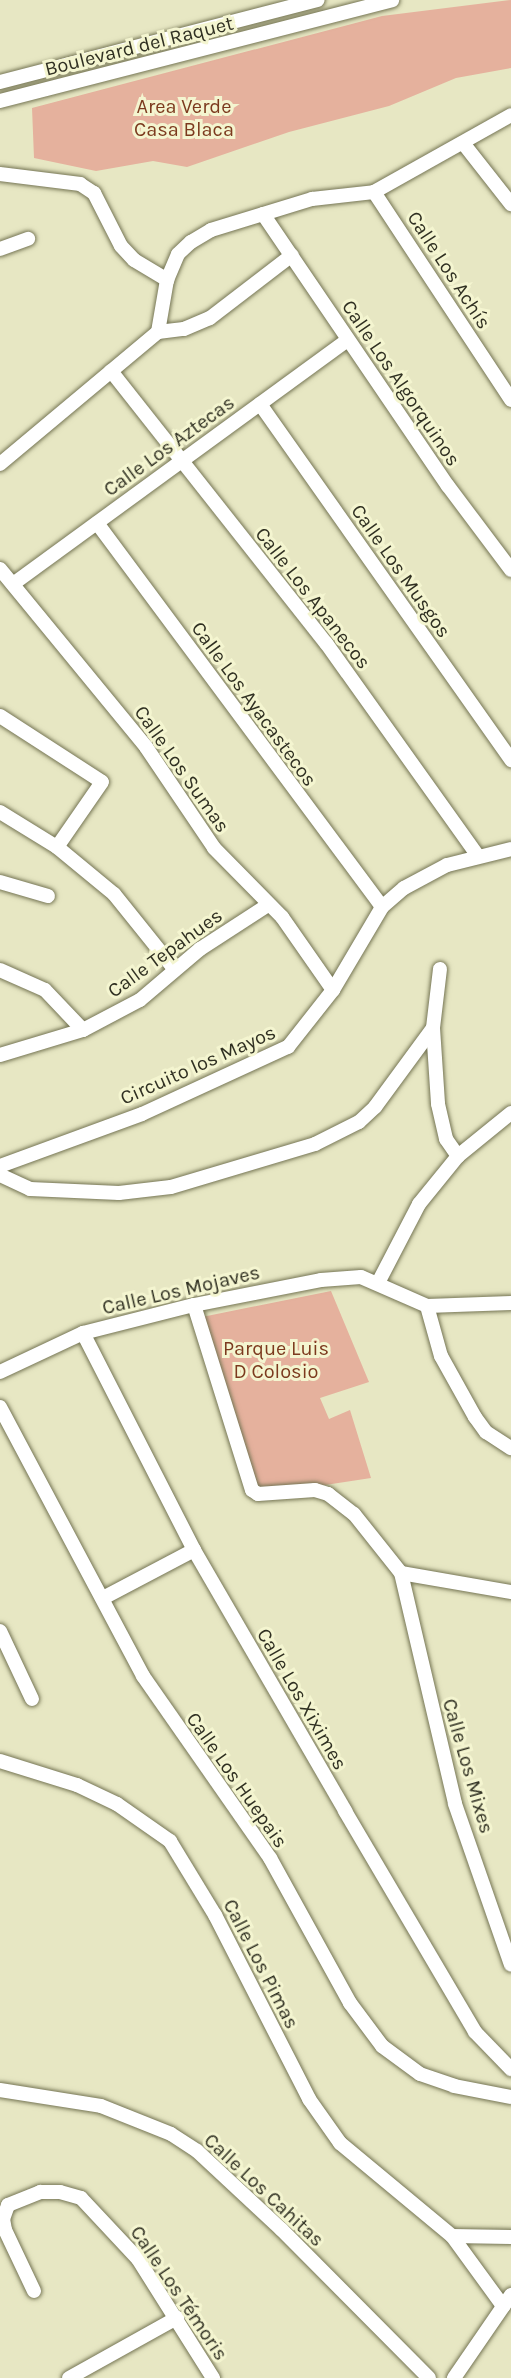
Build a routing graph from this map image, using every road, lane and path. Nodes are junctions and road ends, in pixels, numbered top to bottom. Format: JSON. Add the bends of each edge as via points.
{"nodes":[{"id":1,"x":318,"y":0,"type":"edge"},
{"id":2,"x":392,"y":0,"type":"edge"},
{"id":3,"x":1,"y":82,"type":"edge"},
{"id":4,"x":4,"y":100,"type":"edge"},
{"id":5,"x":511,"y":115,"type":"edge"},
{"id":6,"x":463,"y":143,"type":"junction"},
{"id":7,"x":0,"y":174,"type":"edge"},
{"id":8,"x":374,"y":192,"type":"junction"},
{"id":9,"x":511,"y":204,"type":"edge"},
{"id":10,"x":263,"y":214,"type":"junction"},
{"id":11,"x":28,"y":239,"type":"dead end"},
{"id":12,"x":0,"y":249,"type":"edge"},
{"id":13,"x":292,"y":255,"type":"junction"},
{"id":14,"x":167,"y":280,"type":"junction"},
{"id":15,"x":158,"y":332,"type":"junction"},
{"id":16,"x":348,"y":340,"type":"junction"},
{"id":17,"x":111,"y":371,"type":"junction"},
{"id":18,"x":511,"y":400,"type":"edge"},
{"id":19,"x":260,"y":404,"type":"junction"},
{"id":20,"x":181,"y":462,"type":"junction"},
{"id":21,"x":0,"y":464,"type":"edge"},
{"id":22,"x":97,"y":523,"type":"junction"},
{"id":23,"x":0,"y":568,"type":"edge"},
{"id":24,"x":511,"y":570,"type":"edge"},
{"id":25,"x":13,"y":584,"type":"junction"},
{"id":26,"x":0,"y":716,"type":"edge"},
{"id":27,"x":511,"y":760,"type":"edge"},
{"id":28,"x":0,"y":812,"type":"edge"},
{"id":29,"x":57,"y":847,"type":"junction"},
{"id":30,"x":511,"y":849,"type":"edge"},
{"id":31,"x":478,"y":856,"type":"junction"},
{"id":32,"x":0,"y":882,"type":"edge"},
{"id":33,"x":48,"y":896,"type":"dead end"},
{"id":34,"x":268,"y":905,"type":"junction"},
{"id":35,"x":382,"y":907,"type":"junction"},
{"id":36,"x":440,"y":969,"type":"dead end"},
{"id":37,"x":0,"y":970,"type":"edge"},
{"id":38,"x":176,"y":970,"type":"junction"},
{"id":39,"x":333,"y":990,"type":"junction"},
{"id":40,"x":433,"y":1028,"type":"junction"},
{"id":41,"x":82,"y":1030,"type":"junction"},
{"id":42,"x":0,"y":1055,"type":"edge"},
{"id":43,"x":511,"y":1113,"type":"edge"},
{"id":44,"x":458,"y":1156,"type":"junction"},
{"id":45,"x":0,"y":1166,"type":"edge"},
{"id":46,"x":0,"y":1175,"type":"edge"},
{"id":47,"x":379,"y":1281,"type":"junction"},
{"id":48,"x":511,"y":1303,"type":"edge"},
{"id":49,"x":194,"y":1305,"type":"junction"},
{"id":50,"x":427,"y":1306,"type":"junction"},
{"id":51,"x":83,"y":1333,"type":"junction"},
{"id":52,"x":0,"y":1372,"type":"edge"},
{"id":53,"x":0,"y":1407,"type":"edge"},
{"id":54,"x":511,"y":1448,"type":"edge"},
{"id":55,"x":194,"y":1550,"type":"junction"},
{"id":56,"x":401,"y":1573,"type":"junction"},
{"id":57,"x":511,"y":1592,"type":"edge"},
{"id":58,"x":103,"y":1598,"type":"junction"},
{"id":59,"x":0,"y":1631,"type":"edge"},
{"id":60,"x":32,"y":1699,"type":"dead end"},
{"id":61,"x":0,"y":1761,"type":"edge"},
{"id":62,"x":511,"y":1965,"type":"edge"},
{"id":63,"x":511,"y":2069,"type":"edge"},
{"id":64,"x":0,"y":2090,"type":"edge"},
{"id":65,"x":511,"y":2097,"type":"edge"},
{"id":66,"x":452,"y":2236,"type":"junction"},
{"id":67,"x":511,"y":2237,"type":"edge"},
{"id":68,"x":34,"y":2291,"type":"dead end"},
{"id":69,"x":507,"y":2300,"type":"edge"},
{"id":70,"x":177,"y":2318,"type":"junction"},
{"id":71,"x":69,"y":2378,"type":"edge"},
{"id":72,"x":213,"y":2378,"type":"edge"},
{"id":73,"x":429,"y":2378,"type":"edge"},
{"id":74,"x":454,"y":2378,"type":"edge"}],
"edges":[{"from":1,"to":3,"type":"street","name":"Boulevard del Raquet"},
{"from":2,"to":4,"type":"street","name":"Boulevard del Raquet"},
{"from":3,"to":4,"type":"street"},
{"from":5,"to":6,"type":"street"},
{"from":6,"to":8,"type":"street"},
{"from":6,"to":9,"type":"street"},
{"from":7,"to":14,"type":"street","via":[[80,184],[94,193],[121,246],[134,260]]},
{"from":8,"to":10,"type":"street","via":[[312,199]]},
{"from":8,"to":18,"type":"street","name":"Calle Los Achís"},
{"from":10,"to":13,"type":"street","name":"Calle Los Algorquinos"},
{"from":10,"to":14,"type":"street","via":[[211,230],[191,242],[178,254]]},
{"from":11,"to":12,"type":"street"},
{"from":13,"to":15,"type":"street","via":[[210,318],[184,329]]},
{"from":13,"to":16,"type":"street","name":"Calle Los Algorquinos"},
{"from":14,"to":15,"type":"street"},
{"from":15,"to":17,"type":"street"},
{"from":16,"to":19,"type":"street","name":"Calle Los Aztecas"},
{"from":16,"to":24,"type":"street","name":"Calle Los Algorquinos"},
{"from":17,"to":20,"type":"street","name":"Calle Los Apanecos"},
{"from":17,"to":21,"type":"street"},
{"from":19,"to":20,"type":"street","name":"Calle Los Aztecas"},
{"from":19,"to":27,"type":"street","name":"Calle Los Musgos"},
{"from":20,"to":22,"type":"street","name":"Calle Los Aztecas"},
{"from":20,"to":31,"type":"street","name":"Calle Los Apanecos","via":[[326,643]]},
{"from":22,"to":25,"type":"street","name":"Calle Los Aztecas"},
{"from":22,"to":35,"type":"street","name":"Calle Los Ayacastecos"},
{"from":23,"to":25,"type":"street","name":"Calle Los Sumas"},
{"from":25,"to":34,"type":"street","name":"Calle Los Sumas","via":[[146,747],[219,855]]},
{"from":26,"to":29,"type":"street","via":[[102,782]]},
{"from":28,"to":29,"type":"street"},
{"from":29,"to":38,"type":"street","via":[[114,894]]},
{"from":30,"to":31,"type":"street","name":"Circuito los Mayos"},
{"from":31,"to":35,"type":"street","name":"Circuito los Mayos","via":[[425,875]]},
{"from":32,"to":33,"type":"street"},
{"from":34,"to":38,"type":"street","name":"Calle Tepahues","via":[[217,937]]},
{"from":34,"to":39,"type":"street","name":"Calle Los Sumas","via":[[294,933]]},
{"from":35,"to":39,"type":"street","name":"Circuito los Mayos"},
{"from":36,"to":40,"type":"street"},
{"from":37,"to":41,"type":"street","via":[[45,990]]},
{"from":38,"to":41,"type":"street","name":"Calle Tepahues","via":[[140,1000]]},
{"from":39,"to":45,"type":"street","name":"Circuito los Mayos","via":[[299,1038],[272,1057],[142,1114]]},
{"from":40,"to":44,"type":"street","via":[[440,1123]]},
{"from":40,"to":46,"type":"street","via":[[375,1107],[358,1122],[315,1144],[171,1186],[119,1193],[30,1189]]},
{"from":41,"to":42,"type":"street","name":"Calle Tepahues"},
{"from":43,"to":44,"type":"street"},
{"from":44,"to":47,"type":"street","via":[[419,1204]]},
{"from":47,"to":49,"type":"street","name":"Calle Los Mojaves","via":[[361,1276],[321,1280]]},
{"from":47,"to":50,"type":"street","name":"Calle Los Mojaves"},
{"from":48,"to":50,"type":"street"},
{"from":49,"to":51,"type":"street","name":"Calle Los Mojaves"},
{"from":49,"to":56,"type":"street","via":[[254,1493],[315,1490],[328,1494],[354,1514]]},
{"from":50,"to":54,"type":"street","via":[[441,1356],[475,1417],[486,1432]]},
{"from":51,"to":52,"type":"street","name":"Calle Los Mojaves"},
{"from":51,"to":55,"type":"street","name":"Calle Los Xiximes"},
{"from":53,"to":58,"type":"street","name":"Calle Los Huepais"},
{"from":55,"to":58,"type":"street"},
{"from":55,"to":63,"type":"street","name":"Calle Los Xiximes","via":[[466,2019],[484,2044]]},
{"from":56,"to":57,"type":"street"},
{"from":56,"to":62,"type":"street","name":"Calle Los Mixes","via":[[455,1804]]},
{"from":58,"to":65,"type":"street","name":"Calle Los Huepais","via":[[166,1713],[237,1808],[350,2003],[382,2046],[420,2074],[454,2086]]},
{"from":59,"to":60,"type":"street"},
{"from":61,"to":66,"type":"street","name":"Calle Los Pimas","via":[[77,1785],[107,1799],[149,1823],[170,1841],[215,1915],[324,2124],[340,2143]]},
{"from":64,"to":73,"type":"street","name":"Calle Los Cahitas","via":[[101,2106],[171,2134],[188,2145],[227,2177]]},
{"from":66,"to":67,"type":"street"},
{"from":66,"to":69,"type":"street","name":"Calle Los Pimas"},
{"from":68,"to":70,"type":"street","name":"Calle Los Témoris","via":[[12,2250],[4,2212],[14,2201],[40,2192],[60,2192],[81,2198],[96,2210],[138,2259]]},
{"from":69,"to":74,"type":"street"},
{"from":70,"to":71,"type":"street"},
{"from":70,"to":72,"type":"street","name":"Calle Los Témoris"}]}
